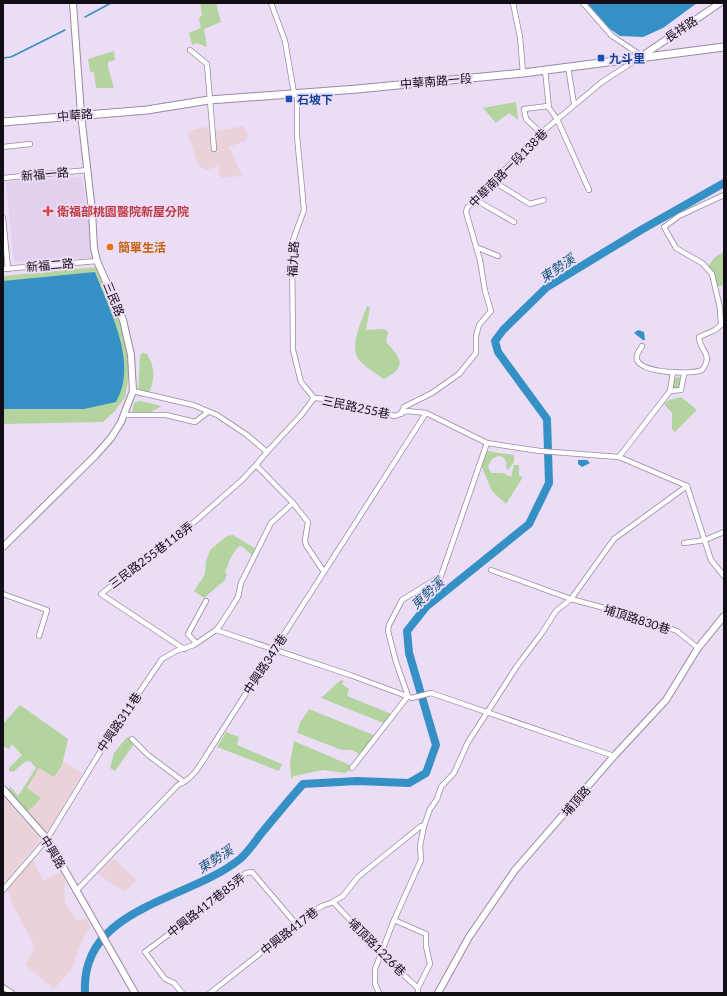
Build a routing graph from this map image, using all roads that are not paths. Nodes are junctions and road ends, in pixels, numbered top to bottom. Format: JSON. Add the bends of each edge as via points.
{"nodes":[{"id":1,"x":73,"y":3,"type":"edge"},
{"id":2,"x":271,"y":3,"type":"edge"},
{"id":3,"x":513,"y":3,"type":"edge"},
{"id":4,"x":583,"y":3,"type":"edge"},
{"id":5,"x":720,"y":3,"type":"edge"},
{"id":6,"x":724,"y":46,"type":"edge"},
{"id":7,"x":190,"y":50,"type":"dead end"},
{"id":8,"x":642,"y":56,"type":"junction"},
{"id":9,"x":568,"y":67,"type":"junction"},
{"id":10,"x":544,"y":70,"type":"junction"},
{"id":11,"x":523,"y":73,"type":"junction"},
{"id":12,"x":295,"y":93,"type":"junction"},
{"id":13,"x":209,"y":100,"type":"junction"},
{"id":14,"x":574,"y":104,"type":"junction"},
{"id":15,"x":548,"y":106,"type":"junction"},
{"id":16,"x":148,"y":110,"type":"joint"},
{"id":17,"x":81,"y":114,"type":"junction"},
{"id":18,"x":557,"y":119,"type":"junction"},
{"id":19,"x":3,"y":122,"type":"edge"},
{"id":20,"x":541,"y":133,"type":"junction"},
{"id":21,"x":30,"y":144,"type":"dead end"},
{"id":22,"x":3,"y":147,"type":"edge"},
{"id":23,"x":214,"y":149,"type":"dead end"},
{"id":24,"x":88,"y":170,"type":"junction"},
{"id":25,"x":3,"y":178,"type":"edge"},
{"id":26,"x":494,"y":180,"type":"junction"},
{"id":27,"x":589,"y":190,"type":"dead end"},
{"id":28,"x":724,"y":195,"type":"edge"},
{"id":29,"x":476,"y":200,"type":"junction"},
{"id":30,"x":544,"y":200,"type":"dead end"},
{"id":31,"x":3,"y":218,"type":"edge"},
{"id":32,"x":514,"y":222,"type":"dead end"},
{"id":33,"x":476,"y":247,"type":"junction"},
{"id":34,"x":498,"y":256,"type":"dead end"},
{"id":35,"x":98,"y":261,"type":"junction"},
{"id":36,"x":5,"y":269,"type":"edge"},
{"id":37,"x":642,"y":346,"type":"dead end"},
{"id":38,"x":673,"y":372,"type":"junction"},
{"id":39,"x":684,"y":374,"type":"junction"},
{"id":40,"x":670,"y":391,"type":"junction"},
{"id":41,"x":133,"y":392,"type":"junction"},
{"id":42,"x":314,"y":398,"type":"junction"},
{"id":43,"x":208,"y":412,"type":"junction"},
{"id":44,"x":426,"y":413,"type":"junction"},
{"id":45,"x":401,"y":414,"type":"junction"},
{"id":46,"x":125,"y":415,"type":"junction"},
{"id":47,"x":487,"y":443,"type":"junction"},
{"id":48,"x":267,"y":452,"type":"junction"},
{"id":49,"x":619,"y":457,"type":"junction"},
{"id":50,"x":256,"y":465,"type":"junction"},
{"id":51,"x":686,"y":486,"type":"junction"},
{"id":52,"x":293,"y":503,"type":"junction"},
{"id":53,"x":724,"y":532,"type":"edge"},
{"id":54,"x":705,"y":540,"type":"junction"},
{"id":55,"x":684,"y":543,"type":"dead end"},
{"id":56,"x":3,"y":547,"type":"edge"},
{"id":57,"x":491,"y":570,"type":"dead end"},
{"id":58,"x":324,"y":572,"type":"junction"},
{"id":59,"x":724,"y":576,"type":"edge"},
{"id":60,"x":3,"y":594,"type":"edge"},
{"id":61,"x":571,"y":599,"type":"junction"},
{"id":62,"x":206,"y":601,"type":"dead end"},
{"id":63,"x":724,"y":616,"type":"edge"},
{"id":64,"x":216,"y":630,"type":"junction"},
{"id":65,"x":39,"y":636,"type":"dead end"},
{"id":66,"x":196,"y":643,"type":"junction"},
{"id":67,"x":698,"y":648,"type":"junction"},
{"id":68,"x":184,"y":649,"type":"junction"},
{"id":69,"x":275,"y":649,"type":"junction"},
{"id":70,"x":410,"y":697,"type":"junction"},
{"id":71,"x":486,"y":713,"type":"junction"},
{"id":72,"x":132,"y":739,"type":"dead end"},
{"id":73,"x":614,"y":756,"type":"junction"},
{"id":74,"x":352,"y":768,"type":"dead end"},
{"id":75,"x":184,"y":782,"type":"junction"},
{"id":76,"x":3,"y":789,"type":"edge"},
{"id":77,"x":424,"y":826,"type":"junction"},
{"id":78,"x":47,"y":839,"type":"junction"},
{"id":79,"x":3,"y":890,"type":"edge"},
{"id":80,"x":76,"y":891,"type":"junction"},
{"id":81,"x":333,"y":902,"type":"junction"},
{"id":82,"x":394,"y":920,"type":"junction"},
{"id":83,"x":296,"y":924,"type":"junction"},
{"id":84,"x":381,"y":952,"type":"junction"},
{"id":85,"x":3,"y":987,"type":"edge"},
{"id":86,"x":418,"y":991,"type":"edge"},
{"id":87,"x":12,"y":993,"type":"edge"},
{"id":88,"x":135,"y":993,"type":"edge"},
{"id":89,"x":182,"y":993,"type":"edge"},
{"id":90,"x":210,"y":993,"type":"edge"},
{"id":91,"x":379,"y":993,"type":"edge"},
{"id":92,"x":438,"y":993,"type":"edge"}],
"edges":[{"from":1,"to":17,"type":"street","name":"三民路"},
{"from":2,"to":12,"type":"street","name":"福九路","via":[[285,41]]},
{"from":3,"to":11,"type":"street","via":[[520,37]]},
{"from":4,"to":8,"type":"street","via":[[612,36]]},
{"from":5,"to":8,"type":"street","name":"長祥路"},
{"from":6,"to":8,"type":"main road","name":"中華南路一段"},
{"from":7,"to":13,"type":"street","via":[[207,64]]},
{"from":8,"to":9,"type":"main road","name":"中華南路一段"},
{"from":8,"to":14,"type":"street","name":"中華南路一段138巷"},
{"from":9,"to":10,"type":"main road","name":"中華南路一段"},
{"from":9,"to":14,"type":"street"},
{"from":10,"to":11,"type":"main road","name":"中華南路一段"},
{"from":10,"to":15,"type":"street","name":"中華南路一段138巷"},
{"from":11,"to":12,"type":"main road","name":"中華南路一段"},
{"from":12,"to":13,"type":"main road","name":"中華南路一段"},
{"from":12,"to":42,"type":"street","name":"福九路","via":[[304,210],[292,243],[293,350],[302,382]]},
{"from":13,"to":16,"type":"main road","name":"中華南路一段"},
{"from":13,"to":23,"type":"street"},
{"from":14,"to":18,"type":"street","name":"中華南路一段138巷"},
{"from":15,"to":18,"type":"street","name":"中華南路一段138巷"},
{"from":15,"to":20,"type":"street","via":[[524,109],[526,119]]},
{"from":16,"to":17,"type":"main road","name":"中華路"},
{"from":17,"to":19,"type":"main road","name":"中華路"},
{"from":17,"to":24,"type":"street","name":"三民路"},
{"from":18,"to":20,"type":"street","name":"中華南路一段138巷"},
{"from":18,"to":27,"type":"street"},
{"from":20,"to":26,"type":"street","name":"中華南路一段138巷"},
{"from":21,"to":22,"type":"street"},
{"from":24,"to":25,"type":"street","name":"新福一路"},
{"from":24,"to":35,"type":"street","name":"三民路","via":[[94,248]]},
{"from":26,"to":29,"type":"street","name":"中華南路一段138巷"},
{"from":26,"to":30,"type":"street","via":[[530,204]]},
{"from":28,"to":39,"type":"street","via":[[679,216],[664,227],[678,250],[709,269],[720,308],[719,328],[699,337],[708,358],[707,363],[700,372]]},
{"from":29,"to":32,"type":"street"},
{"from":29,"to":33,"type":"street","name":"中華南路一段138巷","via":[[466,212]]},
{"from":31,"to":36,"type":"street"},
{"from":33,"to":34,"type":"street"},
{"from":33,"to":45,"type":"street","name":"中華南路一段138巷","via":[[491,312],[479,325],[476,353],[459,374],[432,393],[404,407]]},
{"from":35,"to":36,"type":"street","name":"新福二路"},
{"from":35,"to":41,"type":"street","name":"三民路","via":[[123,320],[131,355]]},
{"from":37,"to":38,"type":"street","via":[[637,357],[641,365]]},
{"from":38,"to":39,"type":"street"},
{"from":38,"to":40,"type":"street"},
{"from":39,"to":40,"type":"street","via":[[681,390]]},
{"from":40,"to":49,"type":"street"},
{"from":41,"to":43,"type":"street","via":[[193,405]]},
{"from":41,"to":46,"type":"street","name":"三民路"},
{"from":42,"to":45,"type":"street","name":"三民路255巷","via":[[395,416]]},
{"from":42,"to":48,"type":"street","name":"三民路255巷"},
{"from":43,"to":46,"type":"street","via":[[194,422],[166,415]]},
{"from":43,"to":48,"type":"street","via":[[247,435]]},
{"from":44,"to":45,"type":"street","name":"三民路255巷","via":[[412,410]]},
{"from":44,"to":47,"type":"street","name":"三民路255巷"},
{"from":44,"to":58,"type":"street","name":"中興路347巷"},
{"from":46,"to":56,"type":"street","name":"三民路","via":[[111,438],[95,456]]},
{"from":47,"to":49,"type":"street","name":"三民路255巷","via":[[540,451]]},
{"from":47,"to":70,"type":"street","via":[[441,576],[402,600],[389,625],[388,632],[396,662]]},
{"from":48,"to":50,"type":"street","name":"三民路255巷"},
{"from":49,"to":51,"type":"street","name":"三民路255巷"},
{"from":50,"to":52,"type":"street"},
{"from":50,"to":68,"type":"street","name":"三民路255巷118弄","via":[[175,539],[168,541],[101,594]]},
{"from":51,"to":54,"type":"street"},
{"from":51,"to":61,"type":"street","via":[[614,539]]},
{"from":52,"to":58,"type":"street","via":[[308,522],[306,545]]},
{"from":52,"to":64,"type":"street","via":[[271,524],[241,583],[238,597]]},
{"from":53,"to":54,"type":"street"},
{"from":54,"to":55,"type":"street"},
{"from":54,"to":59,"type":"street","via":[[711,560]]},
{"from":57,"to":61,"type":"street","name":"埔頂路830巷"},
{"from":58,"to":69,"type":"street","name":"中興路347巷"},
{"from":60,"to":65,"type":"street","via":[[47,610]]},
{"from":61,"to":67,"type":"street","name":"埔頂路830巷","via":[[645,619],[677,631]]},
{"from":61,"to":71,"type":"street","via":[[556,611]]},
{"from":62,"to":66,"type":"street","via":[[188,634]]},
{"from":63,"to":67,"type":"street","name":"埔頂路"},
{"from":64,"to":66,"type":"street","name":"中興路311巷"},
{"from":64,"to":69,"type":"street"},
{"from":66,"to":68,"type":"street","name":"中興路311巷"},
{"from":67,"to":73,"type":"street","name":"埔頂路","via":[[666,700]]},
{"from":68,"to":78,"type":"street","name":"中興路311巷","via":[[162,659],[113,731]]},
{"from":69,"to":70,"type":"street"},
{"from":69,"to":75,"type":"street","name":"中興路347巷","via":[[200,766],[190,779]]},
{"from":70,"to":71,"type":"street","via":[[430,694]]},
{"from":70,"to":74,"type":"street"},
{"from":71,"to":73,"type":"street"},
{"from":71,"to":77,"type":"street","via":[[463,752],[453,776],[441,787]]},
{"from":72,"to":75,"type":"street","via":[[148,755]]},
{"from":73,"to":92,"type":"street","name":"埔頂路","via":[[515,870],[469,938]]},
{"from":75,"to":80,"type":"street","name":"中興路347巷","via":[[178,785]]},
{"from":76,"to":78,"type":"street","name":"中興路"},
{"from":77,"to":81,"type":"street","name":"中興路417巷","via":[[358,876],[342,896]]},
{"from":77,"to":82,"type":"street","via":[[420,846],[422,860]]},
{"from":78,"to":79,"type":"street","name":"中興路311巷"},
{"from":78,"to":80,"type":"street","name":"中興路"},
{"from":80,"to":88,"type":"street","name":"中興路"},
{"from":81,"to":83,"type":"street","name":"中興路417巷","via":[[322,906]]},
{"from":81,"to":84,"type":"street","name":"埔頂路1226巷"},
{"from":82,"to":84,"type":"street"},
{"from":82,"to":86,"type":"street","via":[[426,934],[430,964]]},
{"from":83,"to":89,"type":"street","name":"中興路417巷85弄","via":[[252,872],[249,872],[145,952],[165,979],[174,983]]},
{"from":83,"to":90,"type":"street","name":"中興路417巷"},
{"from":84,"to":86,"type":"street","name":"埔頂路1226巷"},
{"from":84,"to":91,"type":"street","via":[[375,969],[375,984]]},
{"from":85,"to":87,"type":"street"}]}
